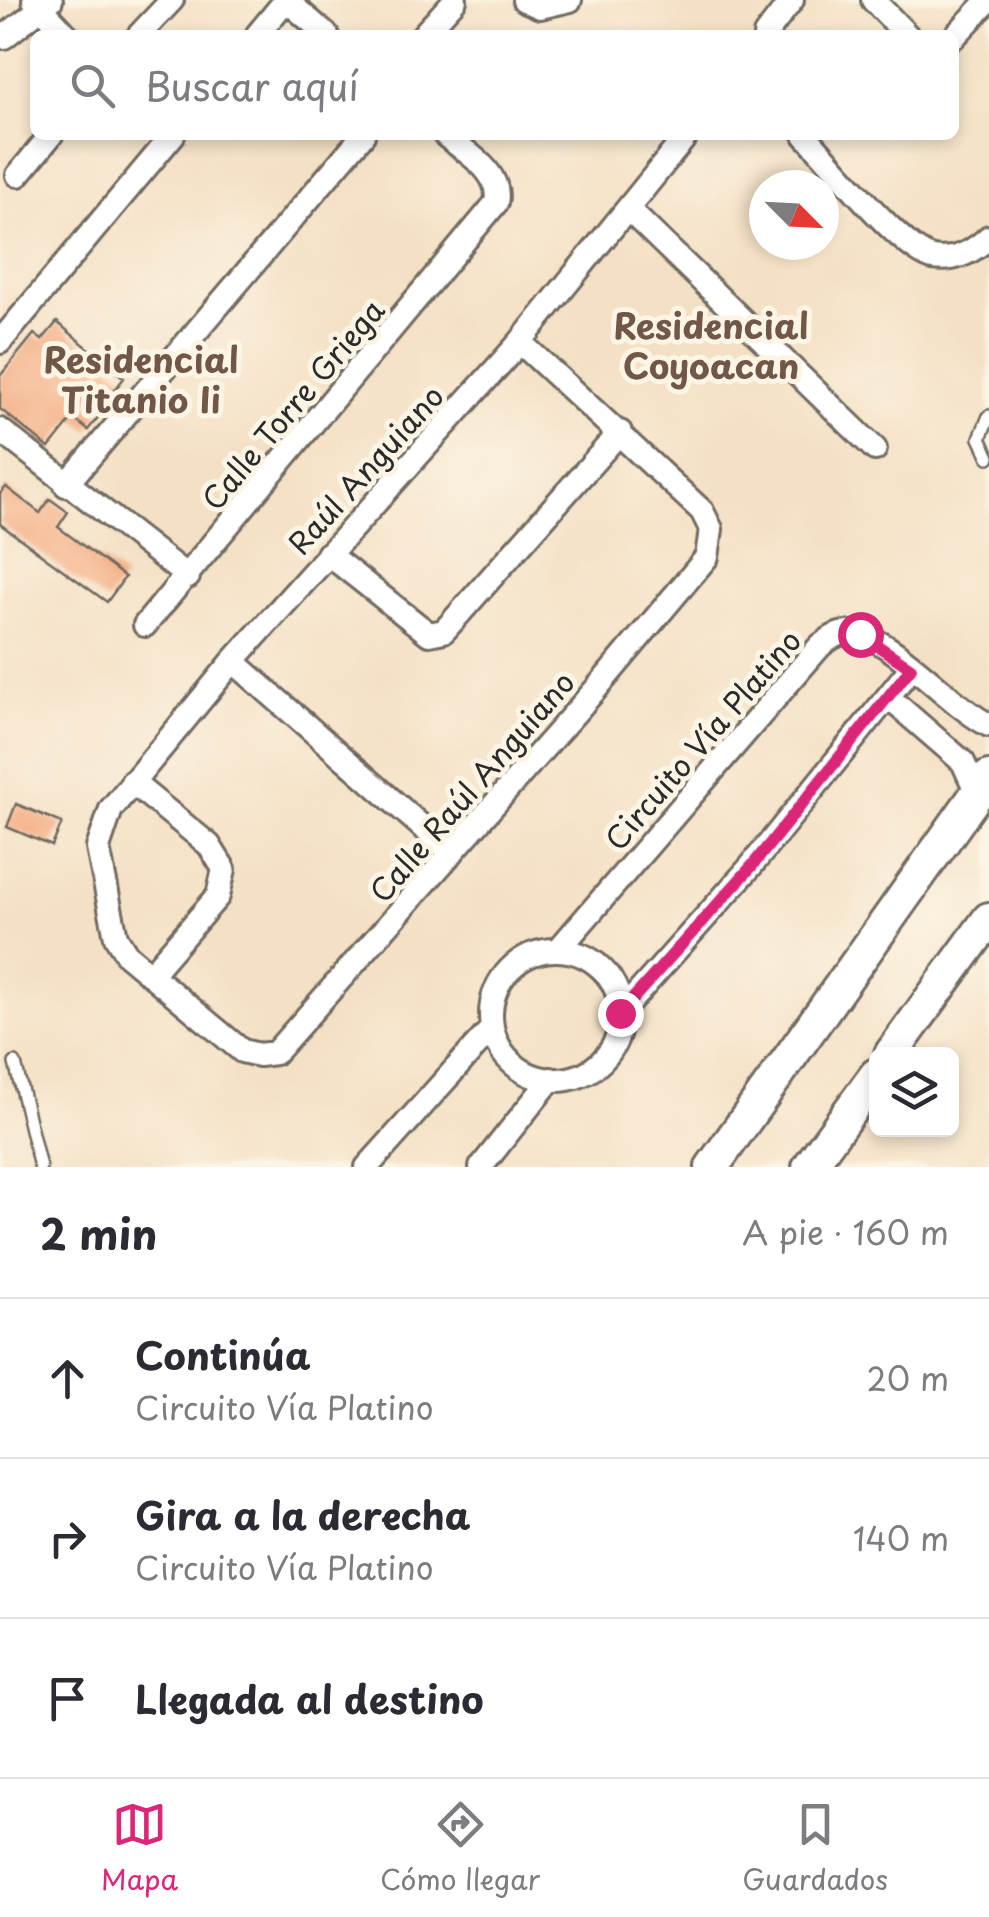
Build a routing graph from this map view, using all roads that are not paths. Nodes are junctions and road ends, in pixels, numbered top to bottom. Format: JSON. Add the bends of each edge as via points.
{"nodes":[{"id":1,"x":172,"y":0,"type":"edge"},
{"id":2,"x":286,"y":0,"type":"edge"},
{"id":3,"x":455,"y":0,"type":"edge"},
{"id":4,"x":524,"y":0,"type":"edge"},
{"id":5,"x":570,"y":0,"type":"edge"},
{"id":6,"x":792,"y":0,"type":"edge"},
{"id":7,"x":873,"y":0,"type":"edge"},
{"id":8,"x":989,"y":0,"type":"edge"},
{"id":9,"x":41,"y":3,"type":"edge"},
{"id":10,"x":63,"y":30,"type":"edge"},
{"id":11,"x":144,"y":30,"type":"edge"},
{"id":12,"x":261,"y":30,"type":"edge"},
{"id":13,"x":321,"y":30,"type":"edge"},
{"id":14,"x":428,"y":30,"type":"edge"},
{"id":15,"x":769,"y":30,"type":"edge"},
{"id":16,"x":902,"y":30,"type":"edge"},
{"id":17,"x":959,"y":32,"type":"edge"},
{"id":18,"x":4,"y":37,"type":"dead end"},
{"id":19,"x":47,"y":140,"type":"edge"},
{"id":20,"x":169,"y":140,"type":"edge"},
{"id":21,"x":359,"y":140,"type":"edge"},
{"id":22,"x":450,"y":140,"type":"edge"},
{"id":23,"x":683,"y":140,"type":"edge"},
{"id":24,"x":810,"y":140,"type":"edge"},
{"id":25,"x":18,"y":175,"type":"dead end"},
{"id":26,"x":629,"y":210,"type":"junction"},
{"id":27,"x":989,"y":237,"type":"edge"},
{"id":28,"x":0,"y":342,"type":"edge"},
{"id":29,"x":520,"y":342,"type":"junction"},
{"id":30,"x":989,"y":416,"type":"edge"},
{"id":31,"x":0,"y":430,"type":"edge"},
{"id":32,"x":620,"y":432,"type":"junction"},
{"id":33,"x":875,"y":450,"type":"dead end"},
{"id":34,"x":989,"y":457,"type":"edge"},
{"id":35,"x":66,"y":486,"type":"junction"},
{"id":36,"x":328,"y":554,"type":"junction"},
{"id":37,"x":188,"y":577,"type":"junction"},
{"id":38,"x":145,"y":625,"type":"dead end"},
{"id":39,"x":233,"y":661,"type":"junction"},
{"id":40,"x":911,"y":668,"type":"junction"},
{"id":41,"x":889,"y":698,"type":"junction"},
{"id":42,"x":989,"y":725,"type":"edge"},
{"id":43,"x":132,"y":782,"type":"junction"},
{"id":44,"x":983,"y":785,"type":"edge"},
{"id":45,"x":98,"y":848,"type":"joint"},
{"id":46,"x":452,"y":853,"type":"junction"},
{"id":47,"x":989,"y":919,"type":"edge"},
{"id":48,"x":559,"y":949,"type":"junction"},
{"id":49,"x":150,"y":974,"type":"junction"},
{"id":50,"x":620,"y":1013,"type":"junction"},
{"id":51,"x":492,"y":1028,"type":"junction"},
{"id":52,"x":896,"y":1047,"type":"edge"},
{"id":53,"x":15,"y":1062,"type":"dead end"},
{"id":54,"x":551,"y":1079,"type":"junction"},
{"id":55,"x":869,"y":1085,"type":"edge"},
{"id":56,"x":40,"y":1167,"type":"edge"},
{"id":57,"x":367,"y":1167,"type":"edge"},
{"id":58,"x":480,"y":1167,"type":"edge"},
{"id":59,"x":712,"y":1167,"type":"edge"},
{"id":60,"x":809,"y":1167,"type":"edge"}],
"edges":[{"from":1,"to":11,"type":"street"},
{"from":2,"to":12,"type":"street"},
{"from":2,"to":13,"type":"street"},
{"from":3,"to":14,"type":"street"},
{"from":4,"to":5,"type":"street","via":[[540,7]]},
{"from":6,"to":15,"type":"street"},
{"from":7,"to":16,"type":"street"},
{"from":8,"to":17,"type":"street"},
{"from":9,"to":10,"type":"street"},
{"from":9,"to":18,"type":"street"},
{"from":19,"to":25,"type":"street"},
{"from":20,"to":28,"type":"street"},
{"from":21,"to":35,"type":"street"},
{"from":22,"to":37,"type":"street","name":"Calle Torre Griega","via":[[496,183],[496,203]]},
{"from":23,"to":26,"type":"street","name":"Raúl Anguiano"},
{"from":24,"to":27,"type":"street","via":[[913,250],[949,259],[974,251]]},
{"from":26,"to":29,"type":"street","name":"Raúl Anguiano"},
{"from":26,"to":33,"type":"street"},
{"from":29,"to":32,"type":"street","name":"Calle Raúl Anguiano"},
{"from":29,"to":36,"type":"street","name":"Raúl Anguiano"},
{"from":30,"to":34,"type":"lane","via":[[980,438]]},
{"from":31,"to":35,"type":"street"},
{"from":32,"to":36,"type":"street","via":[[444,631],[429,634],[412,625]]},
{"from":32,"to":46,"type":"street","name":"Calle Raúl Anguiano","via":[[702,511],[711,529],[707,557]]},
{"from":35,"to":37,"type":"street"},
{"from":36,"to":39,"type":"street","name":"Raúl Anguiano"},
{"from":37,"to":38,"type":"street","name":"Calle Torre Griega"},
{"from":39,"to":43,"type":"street","name":"Raúl Anguiano"},
{"from":39,"to":46,"type":"street"},
{"from":40,"to":41,"type":"street"},
{"from":40,"to":42,"type":"street","name":"Circuito Vía Platino"},
{"from":40,"to":48,"type":"street","name":"Circuito Vía Platino","via":[[855,633],[820,646]]},
{"from":41,"to":44,"type":"street"},
{"from":41,"to":50,"type":"street"},
{"from":43,"to":45,"type":"street","name":"Raúl Anguiano","via":[[111,809]]},
{"from":43,"to":49,"type":"street","via":[[209,844],[224,870],[218,896]]},
{"from":44,"to":59,"type":"main road"},
{"from":45,"to":49,"type":"street","name":"Calle Raúl Anguiano","via":[[116,937]]},
{"from":46,"to":49,"type":"street","name":"Calle Raúl Anguiano","via":[[275,1052],[242,1050]]},
{"from":47,"to":52,"type":"main road"},
{"from":48,"to":50,"type":"street","via":[[578,953],[608,976]]},
{"from":48,"to":51,"type":"street","via":[[521,959],[506,972],[491,1008]]},
{"from":50,"to":54,"type":"street","via":[[600,1062]]},
{"from":51,"to":54,"type":"street","via":[[506,1058]]},
{"from":51,"to":57,"type":"street"},
{"from":53,"to":56,"type":"lane"},
{"from":54,"to":58,"type":"street"},
{"from":55,"to":60,"type":"main road"}]}
